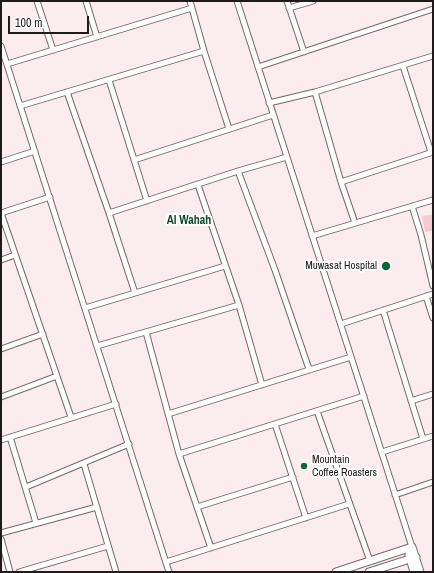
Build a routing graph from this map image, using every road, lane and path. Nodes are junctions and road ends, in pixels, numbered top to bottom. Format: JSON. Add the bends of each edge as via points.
{"nodes":[{"id":1,"x":37,"y":1,"type":"edge"},
{"id":2,"x":86,"y":1,"type":"edge"},
{"id":3,"x":190,"y":1,"type":"edge"},
{"id":4,"x":237,"y":1,"type":"edge"},
{"id":5,"x":287,"y":1,"type":"edge"},
{"id":6,"x":313,"y":1,"type":"edge"},
{"id":7,"x":192,"y":8,"type":"junction"},
{"id":8,"x":289,"y":8,"type":"junction"},
{"id":9,"x":432,"y":11,"type":"edge"},
{"id":10,"x":97,"y":37,"type":"junction"},
{"id":11,"x":1,"y":46,"type":"edge"},
{"id":12,"x":53,"y":50,"type":"junction"},
{"id":13,"x":204,"y":51,"type":"junction"},
{"id":14,"x":304,"y":52,"type":"junction"},
{"id":15,"x":433,"y":56,"type":"edge"},
{"id":16,"x":7,"y":64,"type":"junction"},
{"id":17,"x":403,"y":66,"type":"junction"},
{"id":18,"x":258,"y":67,"type":"junction"},
{"id":19,"x":109,"y":80,"type":"junction"},
{"id":20,"x":67,"y":92,"type":"junction"},
{"id":21,"x":315,"y":92,"type":"junction"},
{"id":22,"x":269,"y":103,"type":"junction"},
{"id":23,"x":20,"y":106,"type":"junction"},
{"id":24,"x":273,"y":115,"type":"junction"},
{"id":25,"x":229,"y":129,"type":"junction"},
{"id":26,"x":35,"y":151,"type":"junction"},
{"id":27,"x":432,"y":152,"type":"edge"},
{"id":28,"x":287,"y":157,"type":"junction"},
{"id":29,"x":134,"y":160,"type":"junction"},
{"id":30,"x":1,"y":162,"type":"edge"},
{"id":31,"x":238,"y":171,"type":"junction"},
{"id":32,"x":341,"y":182,"type":"junction"},
{"id":33,"x":198,"y":185,"type":"junction"},
{"id":34,"x":50,"y":197,"type":"junction"},
{"id":35,"x":433,"y":200,"type":"edge"},
{"id":36,"x":147,"y":201,"type":"junction"},
{"id":37,"x":412,"y":206,"type":"junction"},
{"id":38,"x":1,"y":213,"type":"edge"},
{"id":39,"x":110,"y":213,"type":"junction"},
{"id":40,"x":355,"y":223,"type":"junction"},
{"id":41,"x":312,"y":236,"type":"junction"},
{"id":42,"x":16,"y":255,"type":"junction"},
{"id":43,"x":1,"y":260,"type":"edge"},
{"id":44,"x":225,"y":266,"type":"junction"},
{"id":45,"x":433,"y":286,"type":"edge"},
{"id":46,"x":135,"y":293,"type":"junction"},
{"id":47,"x":433,"y":294,"type":"edge"},
{"id":48,"x":426,"y":296,"type":"junction"},
{"id":49,"x":239,"y":305,"type":"junction"},
{"id":50,"x":85,"y":308,"type":"junction"},
{"id":51,"x":383,"y":310,"type":"junction"},
{"id":52,"x":433,"y":318,"type":"edge"},
{"id":53,"x":341,"y":324,"type":"junction"},
{"id":54,"x":146,"y":332,"type":"junction"},
{"id":55,"x":43,"y":334,"type":"junction"},
{"id":56,"x":97,"y":346,"type":"junction"},
{"id":57,"x":1,"y":349,"type":"edge"},
{"id":58,"x":351,"y":357,"type":"junction"},
{"id":59,"x":309,"y":369,"type":"junction"},
{"id":60,"x":57,"y":376,"type":"junction"},
{"id":61,"x":262,"y":385,"type":"junction"},
{"id":62,"x":433,"y":394,"type":"edge"},
{"id":63,"x":364,"y":396,"type":"junction"},
{"id":64,"x":1,"y":397,"type":"edge"},
{"id":65,"x":411,"y":401,"type":"junction"},
{"id":66,"x":116,"y":404,"type":"junction"},
{"id":67,"x":317,"y":411,"type":"junction"},
{"id":68,"x":168,"y":414,"type":"junction"},
{"id":69,"x":71,"y":417,"type":"junction"},
{"id":70,"x":275,"y":424,"type":"junction"},
{"id":71,"x":433,"y":436,"type":"edge"},
{"id":72,"x":10,"y":437,"type":"junction"},
{"id":73,"x":423,"y":439,"type":"junction"},
{"id":74,"x":1,"y":440,"type":"edge"},
{"id":75,"x":129,"y":444,"type":"junction"},
{"id":76,"x":382,"y":452,"type":"junction"},
{"id":77,"x":179,"y":454,"type":"junction"},
{"id":78,"x":84,"y":464,"type":"junction"},
{"id":79,"x":292,"y":477,"type":"junction"},
{"id":80,"x":433,"y":482,"type":"edge"},
{"id":81,"x":26,"y":487,"type":"junction"},
{"id":82,"x":395,"y":495,"type":"junction"},
{"id":83,"x":349,"y":504,"type":"junction"},
{"id":84,"x":97,"y":507,"type":"junction"},
{"id":85,"x":197,"y":507,"type":"junction"},
{"id":86,"x":306,"y":518,"type":"junction"},
{"id":87,"x":36,"y":523,"type":"junction"},
{"id":88,"x":1,"y":533,"type":"edge"},
{"id":89,"x":1,"y":539,"type":"edge"},
{"id":90,"x":108,"y":546,"type":"junction"},
{"id":91,"x":211,"y":548,"type":"junction"},
{"id":92,"x":410,"y":548,"type":"junction"},
{"id":93,"x":413,"y":558,"type":"junction"},
{"id":94,"x":370,"y":561,"type":"junction"},
{"id":95,"x":166,"y":562,"type":"junction"},
{"id":96,"x":10,"y":572,"type":"edge"},
{"id":97,"x":19,"y":572,"type":"edge"},
{"id":98,"x":116,"y":572,"type":"edge"},
{"id":99,"x":169,"y":572,"type":"edge"},
{"id":100,"x":336,"y":572,"type":"edge"},
{"id":101,"x":369,"y":572,"type":"edge"},
{"id":102,"x":414,"y":572,"type":"edge"},
{"id":103,"x":420,"y":572,"type":"edge"}],
"edges":[{"from":1,"to":12,"type":"street"},
{"from":2,"to":10,"type":"street"},
{"from":3,"to":7,"type":"street"},
{"from":4,"to":18,"type":"street"},
{"from":5,"to":8,"type":"street"},
{"from":6,"to":8,"type":"street"},
{"from":7,"to":10,"type":"street"},
{"from":7,"to":13,"type":"street"},
{"from":8,"to":14,"type":"street"},
{"from":9,"to":14,"type":"street"},
{"from":10,"to":12,"type":"street"},
{"from":11,"to":16,"type":"street"},
{"from":12,"to":16,"type":"street"},
{"from":13,"to":19,"type":"street"},
{"from":13,"to":25,"type":"street"},
{"from":14,"to":18,"type":"street"},
{"from":15,"to":17,"type":"street"},
{"from":16,"to":23,"type":"street"},
{"from":17,"to":21,"type":"street"},
{"from":17,"to":27,"type":"street"},
{"from":18,"to":22,"type":"street"},
{"from":19,"to":20,"type":"street"},
{"from":19,"to":29,"type":"street"},
{"from":20,"to":23,"type":"street"},
{"from":20,"to":39,"type":"street"},
{"from":21,"to":22,"type":"street"},
{"from":21,"to":32,"type":"street"},
{"from":22,"to":24,"type":"street"},
{"from":23,"to":26,"type":"street"},
{"from":24,"to":25,"type":"street"},
{"from":24,"to":28,"type":"street"},
{"from":25,"to":29,"type":"street"},
{"from":26,"to":30,"type":"street"},
{"from":26,"to":34,"type":"street"},
{"from":27,"to":32,"type":"street"},
{"from":28,"to":31,"type":"street"},
{"from":28,"to":41,"type":"street"},
{"from":29,"to":36,"type":"street"},
{"from":31,"to":33,"type":"street"},
{"from":31,"to":59,"type":"street"},
{"from":32,"to":40,"type":"street"},
{"from":33,"to":36,"type":"street"},
{"from":33,"to":44,"type":"street"},
{"from":34,"to":38,"type":"street"},
{"from":34,"to":50,"type":"street"},
{"from":35,"to":37,"type":"street"},
{"from":36,"to":39,"type":"street"},
{"from":37,"to":40,"type":"street"},
{"from":37,"to":45,"type":"street"},
{"from":38,"to":42,"type":"street"},
{"from":39,"to":46,"type":"street"},
{"from":40,"to":41,"type":"street"},
{"from":41,"to":53,"type":"street"},
{"from":42,"to":43,"type":"street"},
{"from":42,"to":55,"type":"street"},
{"from":44,"to":46,"type":"street"},
{"from":44,"to":49,"type":"street"},
{"from":46,"to":50,"type":"street"},
{"from":47,"to":48,"type":"street"},
{"from":48,"to":51,"type":"street"},
{"from":48,"to":52,"type":"street"},
{"from":49,"to":54,"type":"street"},
{"from":49,"to":61,"type":"street"},
{"from":50,"to":56,"type":"street"},
{"from":51,"to":53,"type":"street"},
{"from":51,"to":65,"type":"street"},
{"from":53,"to":58,"type":"street"},
{"from":54,"to":56,"type":"street"},
{"from":54,"to":68,"type":"street"},
{"from":55,"to":57,"type":"street"},
{"from":55,"to":60,"type":"street"},
{"from":56,"to":66,"type":"street"},
{"from":58,"to":59,"type":"street"},
{"from":58,"to":63,"type":"street"},
{"from":59,"to":61,"type":"street"},
{"from":60,"to":64,"type":"street"},
{"from":60,"to":69,"type":"street"},
{"from":61,"to":68,"type":"street"},
{"from":62,"to":65,"type":"street"},
{"from":63,"to":67,"type":"street"},
{"from":63,"to":76,"type":"street"},
{"from":65,"to":73,"type":"street"},
{"from":66,"to":69,"type":"street"},
{"from":66,"to":75,"type":"street"},
{"from":67,"to":70,"type":"street"},
{"from":67,"to":83,"type":"street"},
{"from":68,"to":77,"type":"street"},
{"from":69,"to":72,"type":"street"},
{"from":70,"to":77,"type":"street"},
{"from":70,"to":79,"type":"street"},
{"from":71,"to":73,"type":"street"},
{"from":72,"to":74,"type":"street"},
{"from":72,"to":81,"type":"street"},
{"from":73,"to":76,"type":"street"},
{"from":75,"to":78,"type":"street"},
{"from":75,"to":95,"type":"street"},
{"from":76,"to":82,"type":"street"},
{"from":77,"to":85,"type":"street"},
{"from":78,"to":81,"type":"street"},
{"from":78,"to":84,"type":"street"},
{"from":79,"to":85,"type":"street"},
{"from":79,"to":86,"type":"street"},
{"from":80,"to":82,"type":"street"},
{"from":81,"to":87,"type":"street"},
{"from":82,"to":92,"type":"street"},
{"from":83,"to":86,"type":"street"},
{"from":83,"to":94,"type":"street"},
{"from":84,"to":87,"type":"street"},
{"from":84,"to":90,"type":"street"},
{"from":85,"to":91,"type":"street"},
{"from":86,"to":91,"type":"street"},
{"from":87,"to":88,"type":"street"},
{"from":89,"to":96,"type":"street"},
{"from":90,"to":97,"type":"street"},
{"from":90,"to":98,"type":"street"},
{"from":91,"to":95,"type":"street"},
{"from":92,"to":93,"type":"street"},
{"from":92,"to":94,"type":"street"},
{"from":93,"to":101,"type":"street"},
{"from":93,"to":102,"type":"street"},
{"from":93,"to":103,"type":"street"},
{"from":94,"to":100,"type":"street"},
{"from":95,"to":99,"type":"street"}]}
